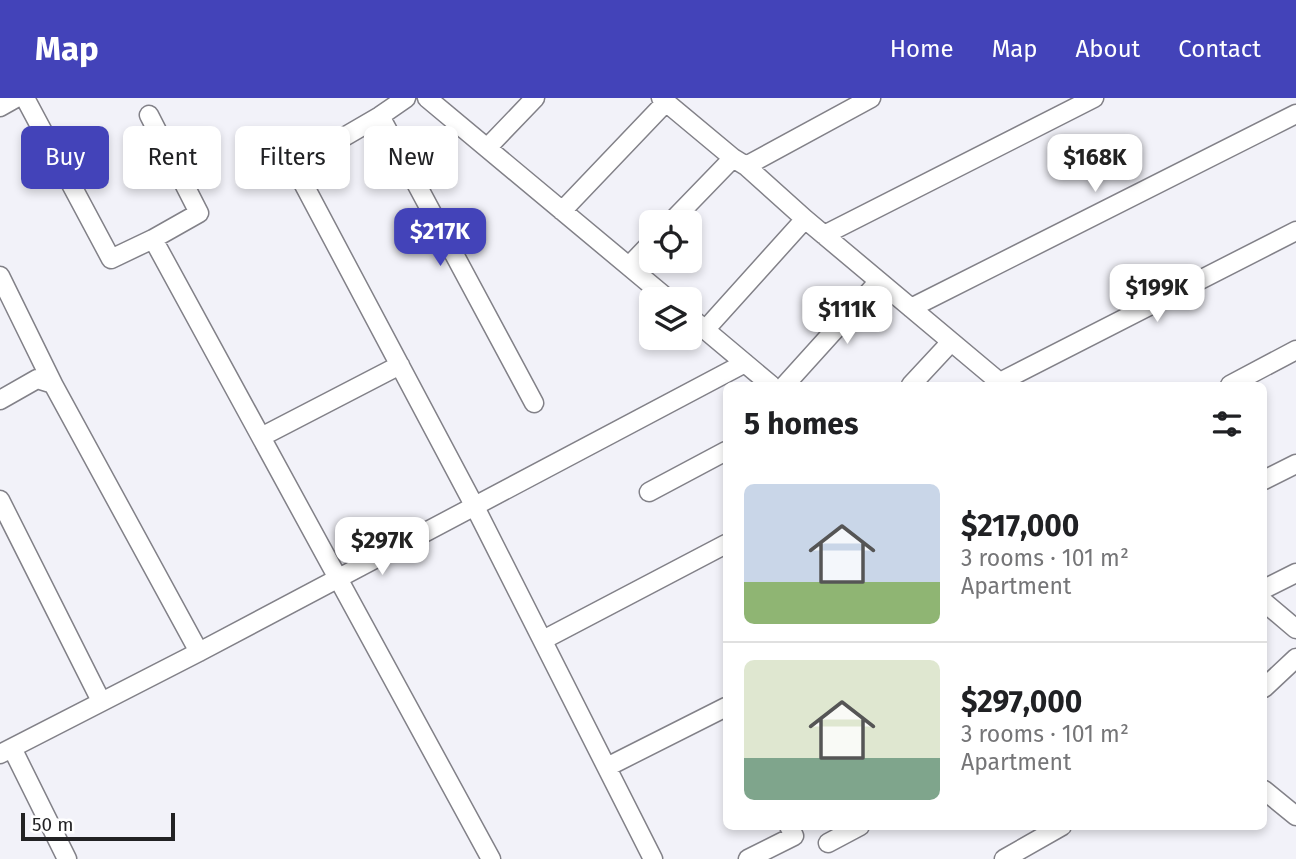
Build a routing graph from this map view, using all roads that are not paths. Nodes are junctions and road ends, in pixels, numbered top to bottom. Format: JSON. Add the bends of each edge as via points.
{"nodes":[{"id":1,"x":16,"y":98,"type":"edge"},
{"id":2,"x":25,"y":98,"type":"edge"},
{"id":3,"x":406,"y":98,"type":"edge"},
{"id":4,"x":427,"y":98,"type":"edge"},
{"id":5,"x":535,"y":98,"type":"edge"},
{"id":6,"x":871,"y":98,"type":"edge"},
{"id":7,"x":1094,"y":98,"type":"edge"},
{"id":8,"x":663,"y":100,"type":"edge"},
{"id":9,"x":0,"y":107,"type":"edge"},
{"id":10,"x":1296,"y":114,"type":"edge"},
{"id":11,"x":149,"y":115,"type":"dead end"},
{"id":12,"x":380,"y":116,"type":"junction"},
{"id":13,"x":487,"y":148,"type":"junction"},
{"id":14,"x":739,"y":162,"type":"junction"},
{"id":15,"x":685,"y":210,"type":"edge"},
{"id":16,"x":562,"y":211,"type":"junction"},
{"id":17,"x":805,"y":219,"type":"junction"},
{"id":18,"x":1296,"y":231,"type":"edge"},
{"id":19,"x":824,"y":235,"type":"junction"},
{"id":20,"x":153,"y":239,"type":"junction"},
{"id":21,"x":639,"y":256,"type":"edge"},
{"id":22,"x":629,"y":266,"type":"junction"},
{"id":23,"x":0,"y":276,"type":"edge"},
{"id":24,"x":879,"y":281,"type":"junction"},
{"id":25,"x":654,"y":287,"type":"edge"},
{"id":26,"x":911,"y":308,"type":"junction"},
{"id":27,"x":702,"y":327,"type":"edge"},
{"id":28,"x":705,"y":330,"type":"junction"},
{"id":29,"x":951,"y":342,"type":"junction"},
{"id":30,"x":1296,"y":350,"type":"edge"},
{"id":31,"x":745,"y":363,"type":"junction"},
{"id":32,"x":400,"y":365,"type":"junction"},
{"id":33,"x":767,"y":382,"type":"edge"},
{"id":34,"x":788,"y":382,"type":"edge"},
{"id":35,"x":914,"y":382,"type":"edge"},
{"id":36,"x":1000,"y":382,"type":"edge"},
{"id":37,"x":1006,"y":382,"type":"edge"},
{"id":38,"x":1236,"y":382,"type":"edge"},
{"id":39,"x":53,"y":384,"type":"junction"},
{"id":40,"x":0,"y":400,"type":"edge"},
{"id":41,"x":534,"y":403,"type":"dead end"},
{"id":42,"x":261,"y":437,"type":"junction"},
{"id":43,"x":723,"y":453,"type":"edge"},
{"id":44,"x":1296,"y":464,"type":"edge"},
{"id":45,"x":1267,"y":479,"type":"edge"},
{"id":46,"x":649,"y":492,"type":"dead end"},
{"id":47,"x":0,"y":500,"type":"edge"},
{"id":48,"x":475,"y":506,"type":"junction"},
{"id":49,"x":723,"y":546,"type":"edge"},
{"id":50,"x":1296,"y":573,"type":"edge"},
{"id":51,"x":338,"y":578,"type":"junction"},
{"id":52,"x":1267,"y":588,"type":"edge"},
{"id":53,"x":1267,"y":605,"type":"edge"},
{"id":54,"x":1296,"y":629,"type":"edge"},
{"id":55,"x":543,"y":640,"type":"junction"},
{"id":56,"x":199,"y":652,"type":"junction"},
{"id":57,"x":1296,"y":658,"type":"edge"},
{"id":58,"x":1267,"y":685,"type":"edge"},
{"id":59,"x":102,"y":701,"type":"junction"},
{"id":60,"x":723,"y":709,"type":"edge"},
{"id":61,"x":6,"y":751,"type":"edge"},
{"id":62,"x":607,"y":767,"type":"junction"},
{"id":63,"x":1267,"y":792,"type":"edge"},
{"id":64,"x":1296,"y":816,"type":"edge"},
{"id":65,"x":791,"y":830,"type":"edge"},
{"id":66,"x":852,"y":830,"type":"edge"},
{"id":67,"x":1055,"y":830,"type":"edge"},
{"id":68,"x":828,"y":843,"type":"dead end"},
{"id":69,"x":67,"y":859,"type":"edge"},
{"id":70,"x":491,"y":859,"type":"edge"},
{"id":71,"x":653,"y":859,"type":"edge"},
{"id":72,"x":748,"y":859,"type":"edge"},
{"id":73,"x":1004,"y":859,"type":"edge"}],
"edges":[{"from":1,"to":9,"type":"street"},
{"from":2,"to":20,"type":"street","via":[[111,259]]},
{"from":3,"to":12,"type":"street"},
{"from":4,"to":13,"type":"street"},
{"from":5,"to":13,"type":"street"},
{"from":6,"to":14,"type":"street"},
{"from":7,"to":19,"type":"street"},
{"from":8,"to":14,"type":"street"},
{"from":8,"to":16,"type":"street"},
{"from":10,"to":26,"type":"street"},
{"from":11,"to":20,"type":"street","via":[[199,213]]},
{"from":12,"to":32,"type":"street","via":[[294,166]]},
{"from":12,"to":41,"type":"street"},
{"from":13,"to":16,"type":"street"},
{"from":14,"to":15,"type":"street"},
{"from":14,"to":17,"type":"street"},
{"from":16,"to":22,"type":"street"},
{"from":17,"to":19,"type":"street"},
{"from":17,"to":28,"type":"street"},
{"from":18,"to":37,"type":"street"},
{"from":19,"to":24,"type":"street"},
{"from":20,"to":42,"type":"street"},
{"from":21,"to":22,"type":"street"},
{"from":22,"to":25,"type":"street"},
{"from":23,"to":39,"type":"street"},
{"from":24,"to":26,"type":"street"},
{"from":24,"to":34,"type":"street"},
{"from":26,"to":29,"type":"street"},
{"from":27,"to":28,"type":"street"},
{"from":28,"to":31,"type":"street"},
{"from":29,"to":35,"type":"street"},
{"from":29,"to":36,"type":"street"},
{"from":30,"to":38,"type":"street"},
{"from":31,"to":33,"type":"street"},
{"from":31,"to":48,"type":"street"},
{"from":32,"to":42,"type":"street"},
{"from":32,"to":48,"type":"street"},
{"from":39,"to":40,"type":"street","via":[[37,379]]},
{"from":39,"to":56,"type":"street"},
{"from":42,"to":51,"type":"street"},
{"from":43,"to":46,"type":"street"},
{"from":44,"to":45,"type":"street"},
{"from":47,"to":59,"type":"street"},
{"from":48,"to":51,"type":"street"},
{"from":48,"to":55,"type":"street"},
{"from":49,"to":55,"type":"street"},
{"from":50,"to":52,"type":"street"},
{"from":51,"to":56,"type":"street"},
{"from":51,"to":70,"type":"street"},
{"from":53,"to":54,"type":"street"},
{"from":55,"to":62,"type":"street"},
{"from":56,"to":59,"type":"street"},
{"from":57,"to":58,"type":"street"},
{"from":59,"to":61,"type":"street"},
{"from":60,"to":62,"type":"street"},
{"from":61,"to":69,"type":"street"},
{"from":62,"to":71,"type":"street"},
{"from":63,"to":64,"type":"street"},
{"from":65,"to":72,"type":"street","via":[[794,836]]},
{"from":66,"to":68,"type":"street"},
{"from":67,"to":73,"type":"street"}]}
